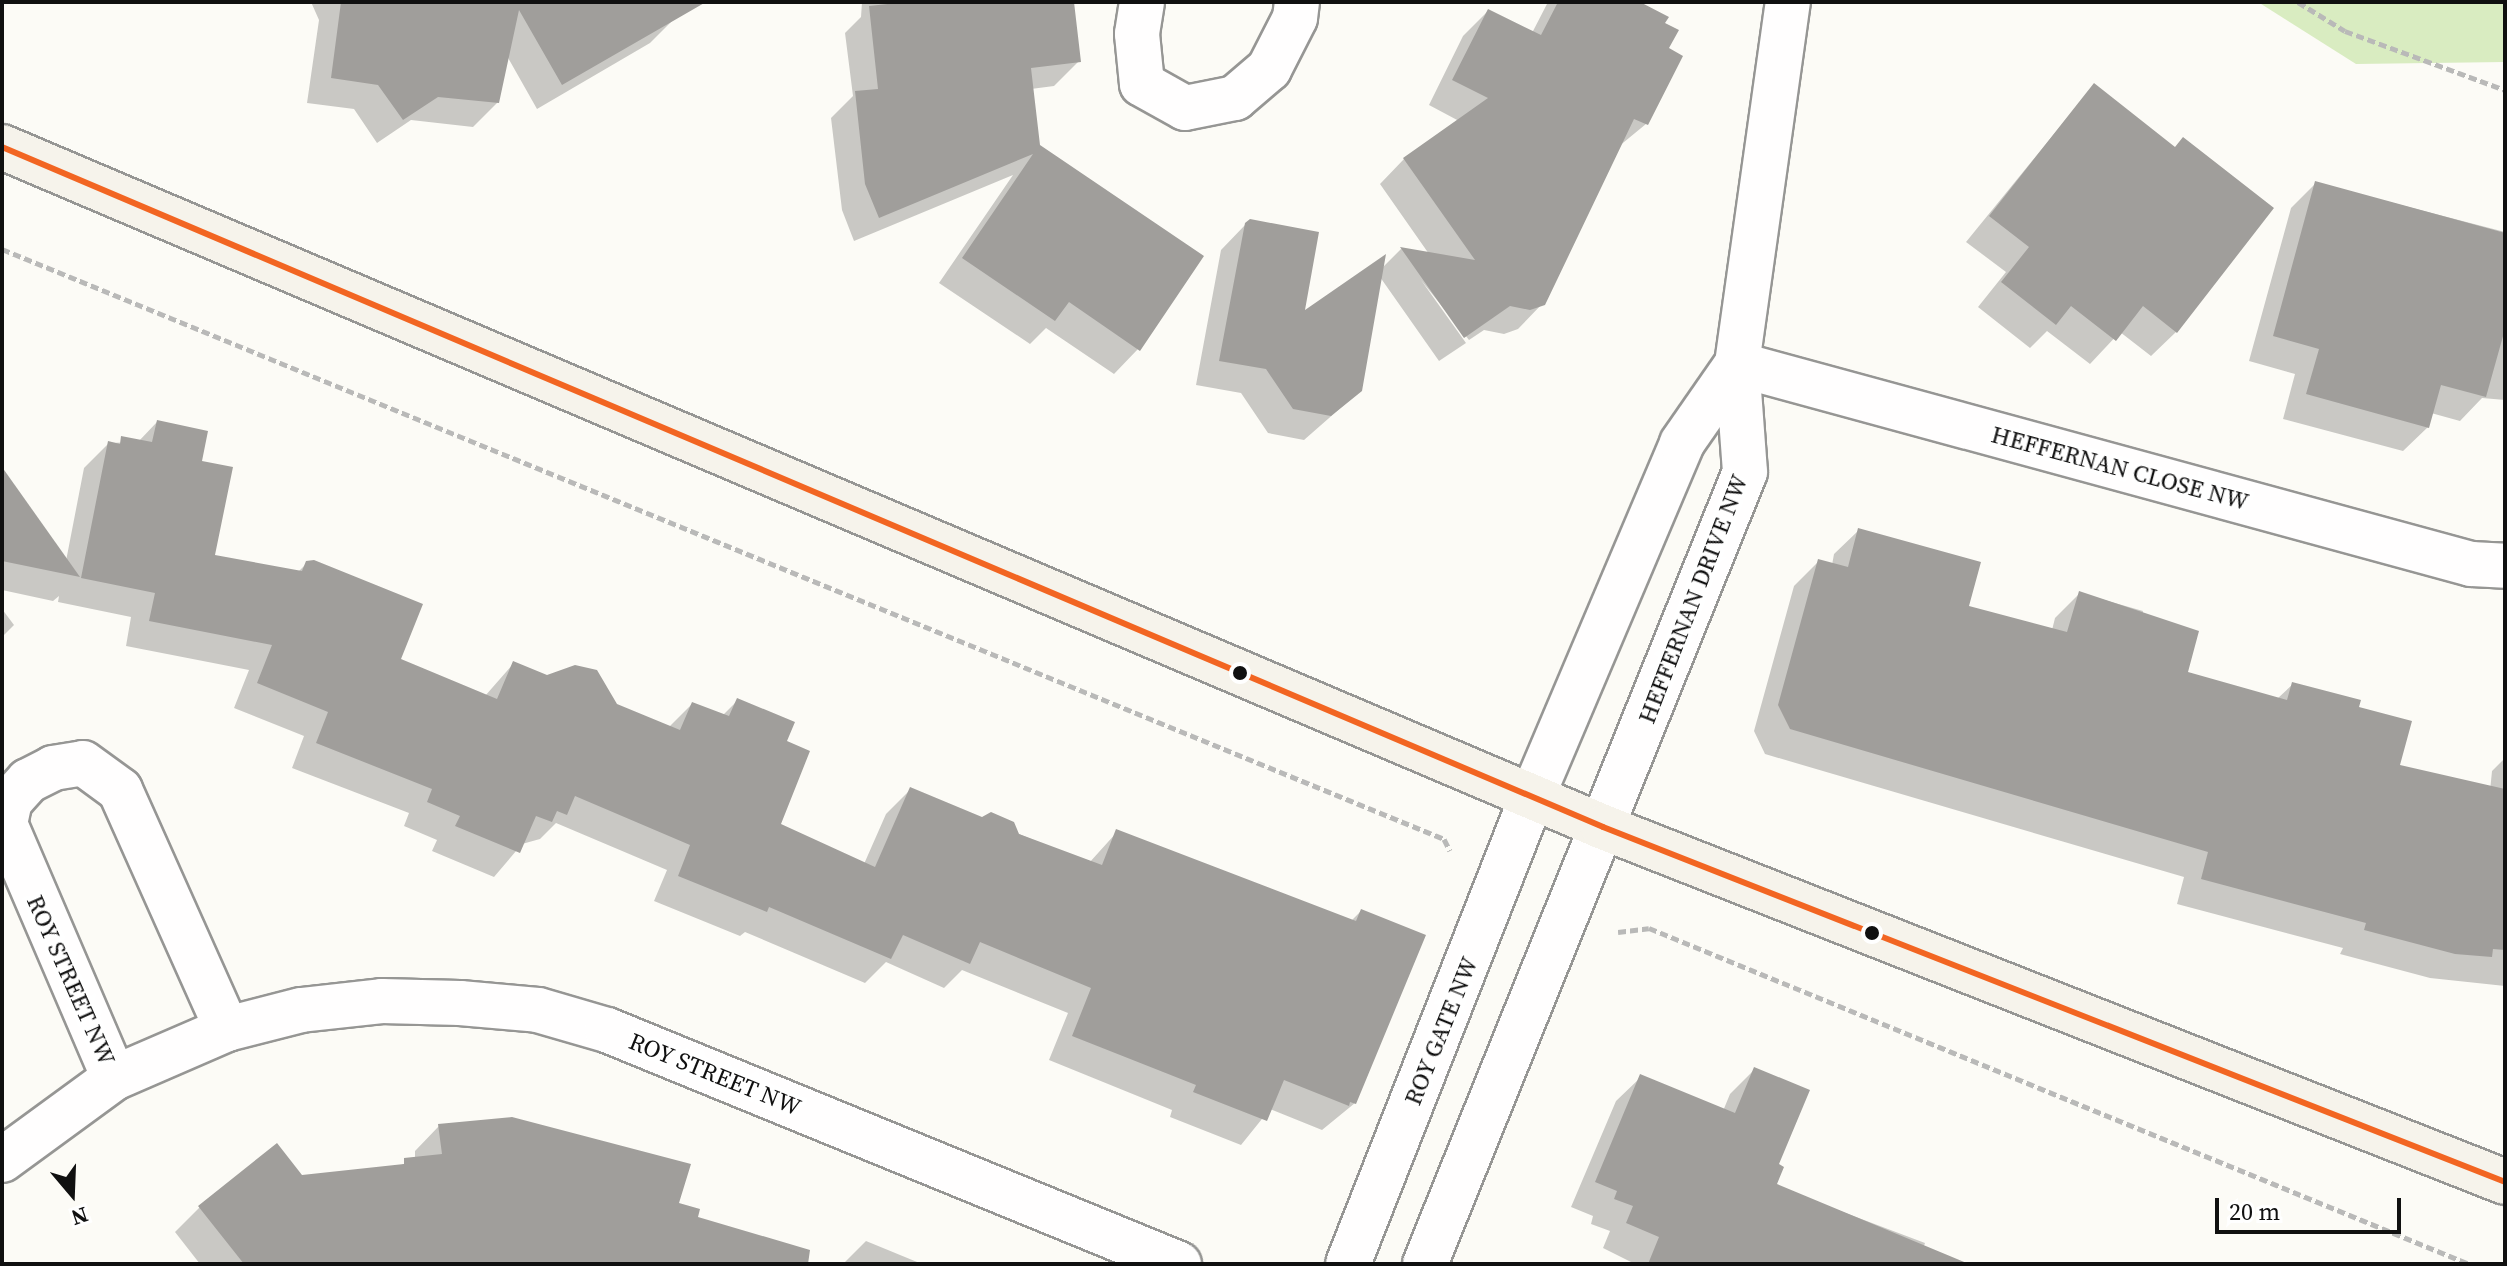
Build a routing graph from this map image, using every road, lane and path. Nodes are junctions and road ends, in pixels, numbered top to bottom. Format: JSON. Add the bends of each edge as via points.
{"nodes":[{"id":1,"x":1142,"y":2,"type":"edge"},
{"id":2,"x":1297,"y":2,"type":"edge"},
{"id":3,"x":1788,"y":2,"type":"edge"},
{"id":4,"x":2298,"y":2,"type":"edge"},
{"id":5,"x":2505,"y":90,"type":"edge"},
{"id":6,"x":2,"y":147,"type":"edge"},
{"id":7,"x":2,"y":249,"type":"edge"},
{"id":8,"x":1737,"y":364,"type":"junction"},
{"id":9,"x":2505,"y":566,"type":"edge"},
{"id":10,"x":1532,"y":797,"type":"junction"},
{"id":11,"x":1603,"y":827,"type":"junction"},
{"id":12,"x":1501,"y":878,"type":"junction"},
{"id":13,"x":1570,"y":908,"type":"junction"},
{"id":14,"x":227,"y":1029,"type":"junction"},
{"id":15,"x":114,"y":1078,"type":"junction"},
{"id":16,"x":2,"y":1160,"type":"edge"},
{"id":17,"x":2505,"y":1182,"type":"edge"},
{"id":18,"x":1179,"y":1264,"type":"edge"},
{"id":19,"x":1348,"y":1264,"type":"edge"},
{"id":20,"x":1425,"y":1264,"type":"edge"},
{"id":21,"x":2469,"y":1264,"type":"edge"}],
"edges":[{"from":1,"to":2,"type":"street","via":[[1137,34],[1142,84],[1185,108],[1235,98],[1269,69],[1295,18]]},
{"from":3,"to":8,"type":"street","name":"HEFFERNAN DRIVE NW"},
{"from":4,"to":5,"type":"path","via":[[2345,31]]},
{"from":6,"to":10,"type":"street"},
{"from":7,"to":12,"type":"path","via":[[1444,839],[1454,861]]},
{"from":8,"to":9,"type":"street","name":"HEFFERNAN CLOSE NW","via":[[2471,564]]},
{"from":8,"to":10,"type":"street","name":"HEFFERNAN DRIVE NW","via":[[1682,443]]},
{"from":8,"to":11,"type":"street","name":"HEFFERNAN DRIVE NW","via":[[1745,472]]},
{"from":10,"to":11,"type":"street"},
{"from":10,"to":12,"type":"street","name":"ROY GATE NW"},
{"from":11,"to":13,"type":"street"},
{"from":11,"to":17,"type":"street"},
{"from":12,"to":19,"type":"street","name":"ROY GATE NW"},
{"from":13,"to":20,"type":"street"},
{"from":13,"to":21,"type":"path","via":[[1620,933],[1649,928]]},
{"from":14,"to":15,"type":"street","name":"ROY STREET NW"},
{"from":14,"to":15,"type":"street","name":"ROY STREET NW","via":[[120,790],[83,763],[53,768],[19,791],[5,824]]},
{"from":14,"to":18,"type":"street","name":"ROY STREET NW","via":[[301,1010],[382,1001],[538,1010],[607,1030]]},
{"from":15,"to":16,"type":"street","name":"ROY STREET NW"}]}
